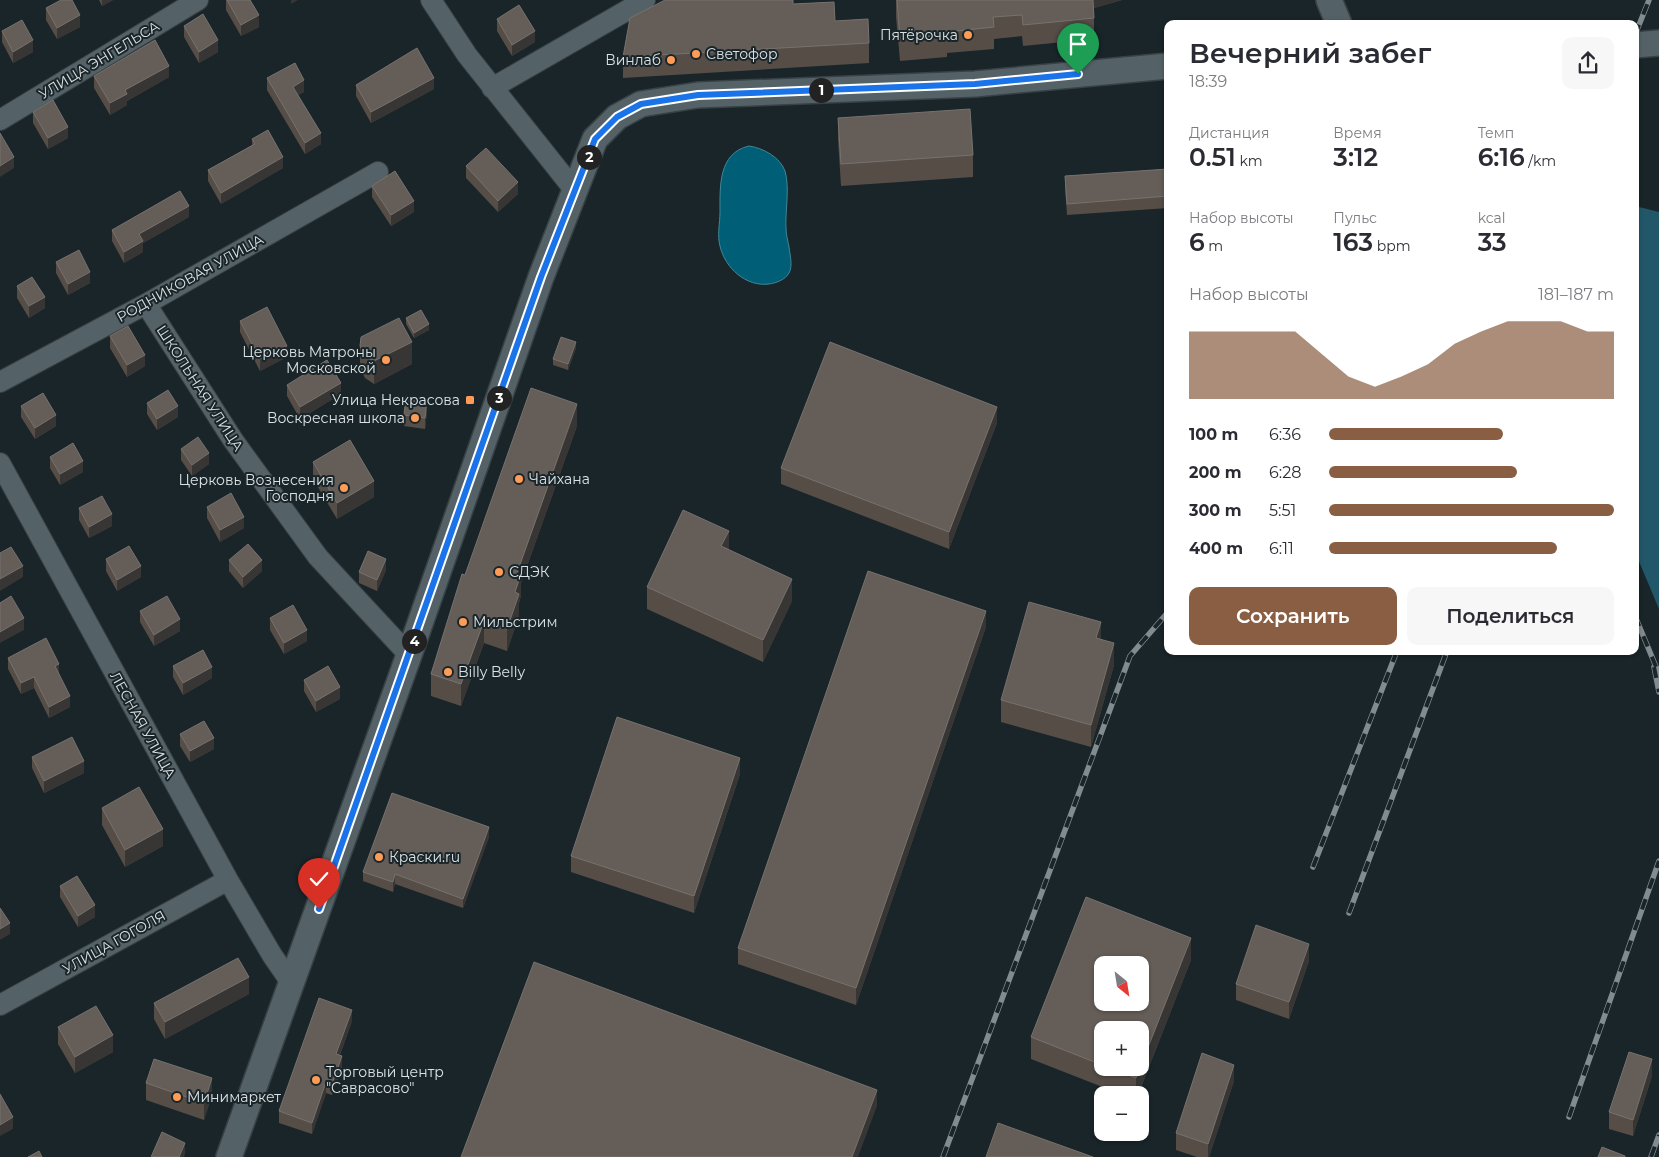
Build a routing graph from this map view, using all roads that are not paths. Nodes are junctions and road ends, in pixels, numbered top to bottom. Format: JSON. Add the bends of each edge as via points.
{"nodes":[{"id":1,"x":198,"y":0,"type":"edge"},
{"id":2,"x":431,"y":0,"type":"edge"},
{"id":3,"x":645,"y":0,"type":"edge"},
{"id":4,"x":1329,"y":0,"type":"edge"},
{"id":5,"x":1337,"y":20,"type":"edge"},
{"id":6,"x":1659,"y":43,"type":"edge"},
{"id":7,"x":1639,"y":45,"type":"edge"},
{"id":8,"x":1164,"y":66,"type":"edge"},
{"id":9,"x":492,"y":88,"type":"junction"},
{"id":10,"x":0,"y":120,"type":"edge"},
{"id":11,"x":378,"y":172,"type":"dead end"},
{"id":12,"x":577,"y":189,"type":"junction"},
{"id":13,"x":146,"y":304,"type":"junction"},
{"id":14,"x":0,"y":382,"type":"edge"},
{"id":15,"x":0,"y":463,"type":"edge"},
{"id":16,"x":409,"y":655,"type":"junction"},
{"id":17,"x":228,"y":880,"type":"junction"},
{"id":18,"x":292,"y":984,"type":"junction"},
{"id":19,"x":0,"y":1005,"type":"edge"},
{"id":20,"x":229,"y":1157,"type":"edge"}],
"edges":[{"from":1,"to":10,"type":"street","name":"УЛИЦА ЭНГЕЛЬСА"},
{"from":2,"to":9,"type":"street"},
{"from":3,"to":9,"type":"street"},
{"from":4,"to":5,"type":"street"},
{"from":6,"to":7,"type":"street"},
{"from":8,"to":12,"type":"street","via":[[975,84],[698,95],[641,104],[617,117],[595,139]]},
{"from":9,"to":12,"type":"street"},
{"from":11,"to":13,"type":"street","name":"РОДНИКОВАЯ УЛИЦА"},
{"from":12,"to":16,"type":"street","via":[[541,277]]},
{"from":13,"to":14,"type":"street","name":"РОДНИКОВАЯ УЛИЦА"},
{"from":13,"to":16,"type":"street","name":"ШКОЛЬНАЯ УЛИЦА","via":[[233,440],[318,557]]},
{"from":15,"to":17,"type":"street","name":"ЛЕСНАЯ УЛИЦА"},
{"from":16,"to":18,"type":"street"},
{"from":17,"to":18,"type":"street","name":"ЛЕСНАЯ УЛИЦА"},
{"from":17,"to":19,"type":"street","name":"УЛИЦА ГОГОЛЯ"},
{"from":18,"to":20,"type":"street"}]}
